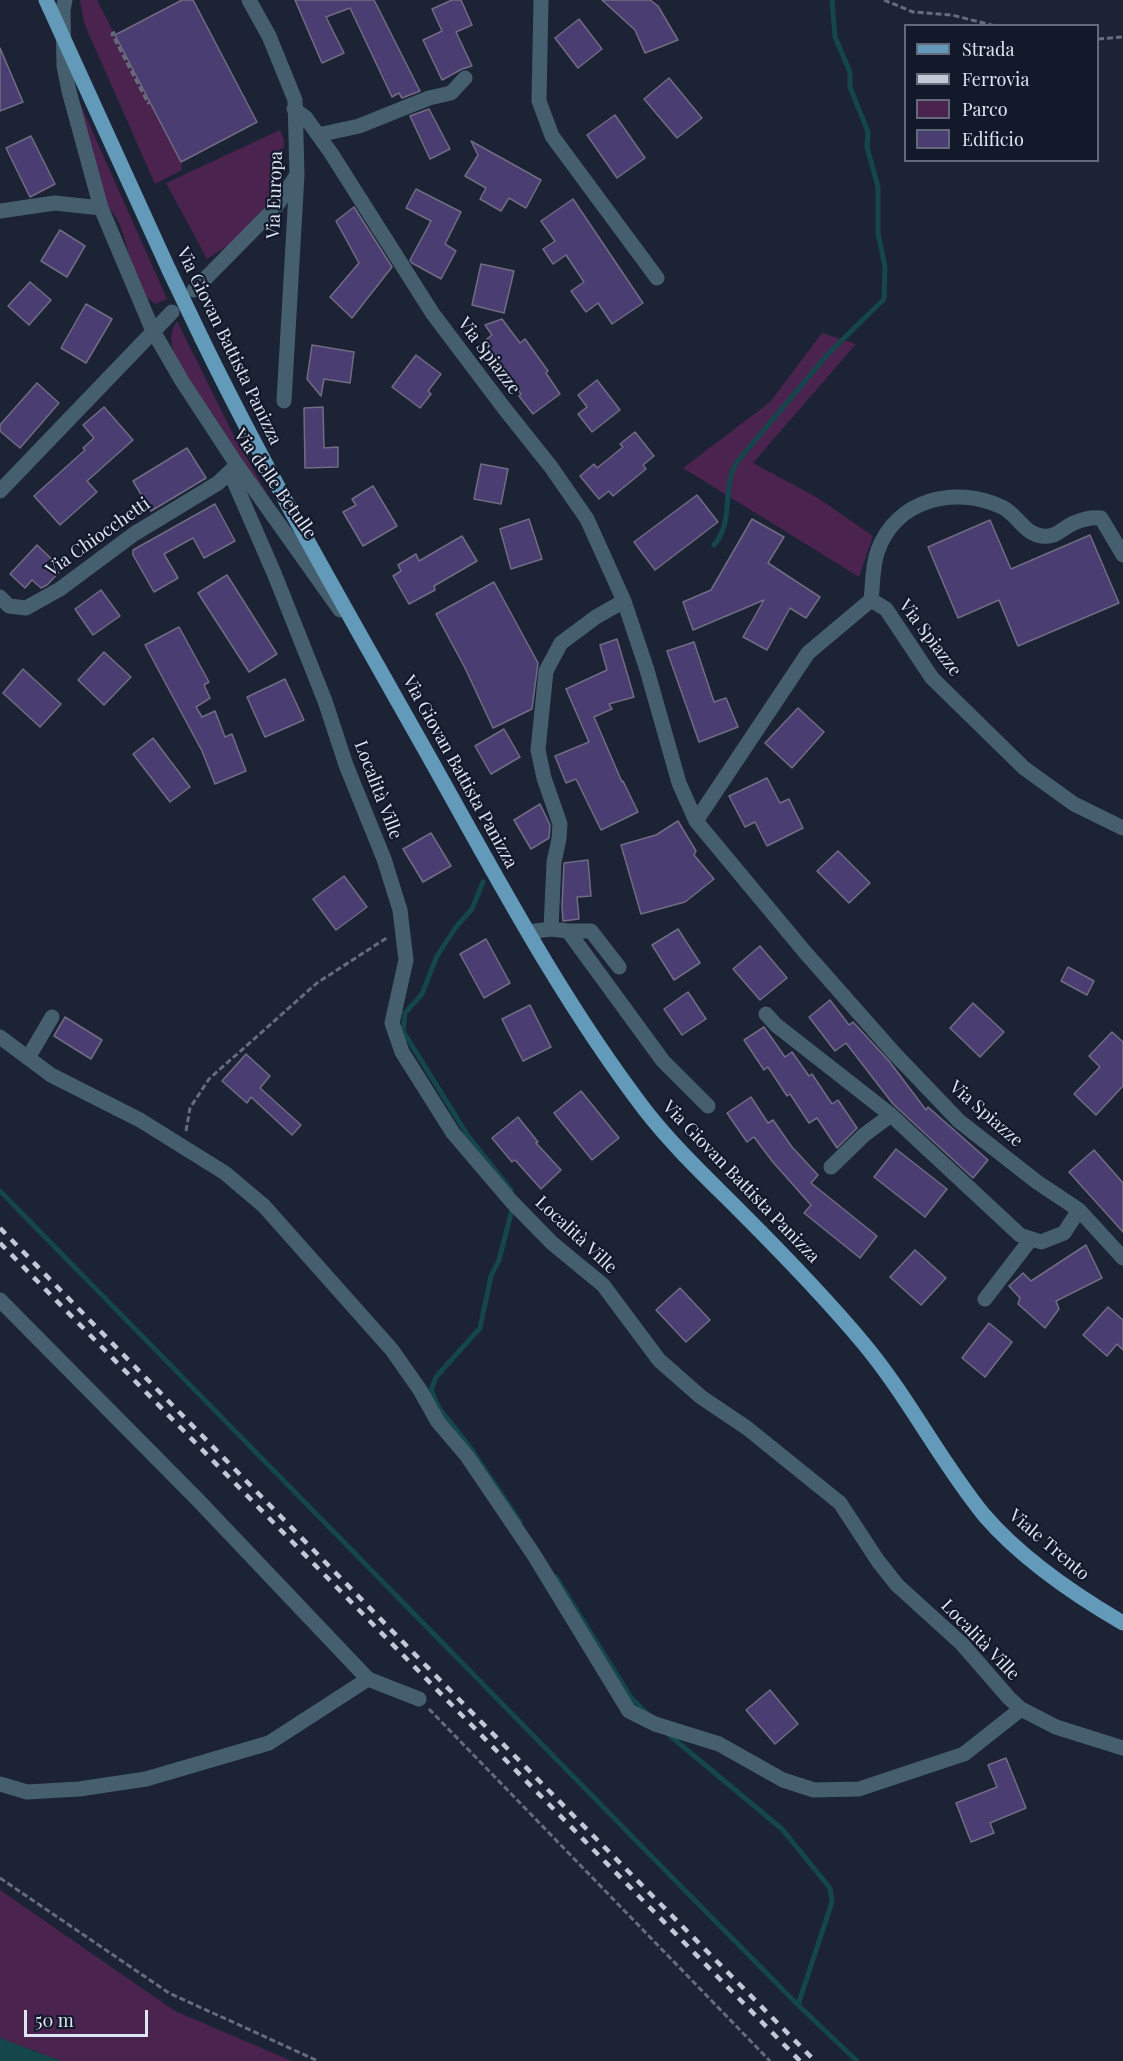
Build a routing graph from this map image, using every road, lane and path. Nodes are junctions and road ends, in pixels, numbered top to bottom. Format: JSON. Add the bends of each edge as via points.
{"nodes":[{"id":1,"x":46,"y":0,"type":"edge"},
{"id":2,"x":65,"y":0,"type":"edge"},
{"id":3,"x":249,"y":0,"type":"edge"},
{"id":4,"x":541,"y":0,"type":"edge"},
{"id":5,"x":884,"y":0,"type":"edge"},
{"id":6,"x":987,"y":24,"type":"edge"},
{"id":7,"x":115,"y":32,"type":"dead end"},
{"id":8,"x":1123,"y":38,"type":"edge"},
{"id":9,"x":63,"y":39,"type":"junction"},
{"id":10,"x":1099,"y":39,"type":"edge"},
{"id":11,"x":465,"y":78,"type":"dead end"},
{"id":12,"x":150,"y":102,"type":"dead end"},
{"id":13,"x":294,"y":110,"type":"junction"},
{"id":14,"x":318,"y":135,"type":"junction"},
{"id":15,"x":297,"y":175,"type":"junction"},
{"id":16,"x":101,"y":208,"type":"junction"},
{"id":17,"x":0,"y":211,"type":"edge"},
{"id":18,"x":657,"y":278,"type":"dead end"},
{"id":19,"x":194,"y":290,"type":"dead end"},
{"id":20,"x":172,"y":312,"type":"dead end"},
{"id":21,"x":153,"y":330,"type":"junction"},
{"id":22,"x":284,"y":401,"type":"dead end"},
{"id":23,"x":234,"y":469,"type":"junction"},
{"id":24,"x":0,"y":491,"type":"edge"},
{"id":25,"x":1123,"y":555,"type":"edge"},
{"id":26,"x":0,"y":597,"type":"edge"},
{"id":27,"x":871,"y":600,"type":"junction"},
{"id":28,"x":624,"y":601,"type":"junction"},
{"id":29,"x":373,"y":656,"type":"junction"},
{"id":30,"x":696,"y":821,"type":"junction"},
{"id":31,"x":1123,"y":828,"type":"edge"},
{"id":32,"x":402,"y":928,"type":"junction"},
{"id":33,"x":550,"y":929,"type":"junction"},
{"id":34,"x":568,"y":931,"type":"junction"},
{"id":35,"x":528,"y":932,"type":"junction"},
{"id":36,"x":619,"y":967,"type":"dead end"},
{"id":37,"x":766,"y":1014,"type":"dead end"},
{"id":38,"x":52,"y":1017,"type":"dead end"},
{"id":39,"x":0,"y":1037,"type":"edge"},
{"id":40,"x":28,"y":1058,"type":"junction"},
{"id":41,"x":708,"y":1106,"type":"dead end"},
{"id":42,"x":891,"y":1115,"type":"junction"},
{"id":43,"x":183,"y":1146,"type":"junction"},
{"id":44,"x":831,"y":1167,"type":"dead end"},
{"id":45,"x":1079,"y":1210,"type":"junction"},
{"id":46,"x":1031,"y":1239,"type":"junction"},
{"id":47,"x":1123,"y":1258,"type":"edge"},
{"id":48,"x":986,"y":1299,"type":"dead end"},
{"id":49,"x":0,"y":1300,"type":"edge"},
{"id":50,"x":961,"y":1484,"type":"joint"},
{"id":51,"x":1123,"y":1623,"type":"edge"},
{"id":52,"x":368,"y":1679,"type":"junction"},
{"id":53,"x":419,"y":1699,"type":"joint"},
{"id":54,"x":1021,"y":1709,"type":"junction"},
{"id":55,"x":1123,"y":1748,"type":"edge"},
{"id":56,"x":0,"y":1784,"type":"edge"},
{"id":57,"x":0,"y":1878,"type":"edge"},
{"id":58,"x":318,"y":2061,"type":"edge"},
{"id":59,"x":770,"y":2061,"type":"edge"}],
"edges":[{"from":1,"to":9,"type":"main road","name":"Via Giovan Battista Panizza"},
{"from":2,"to":9,"type":"street"},
{"from":3,"to":13,"type":"street","name":"Via Europa","via":[[269,36],[295,100]]},
{"from":4,"to":18,"type":"street","via":[[539,101],[552,136]]},
{"from":5,"to":6,"type":"path","via":[[913,12],[952,15]]},
{"from":7,"to":12,"type":"path","via":[[112,34]]},
{"from":8,"to":10,"type":"path"},
{"from":9,"to":16,"type":"street","name":"Via delle Betulle","via":[[69,91]]},
{"from":9,"to":29,"type":"main road","name":"Via Giovan Battista Panizza","bridge":true,"via":[[202,339]]},
{"from":11,"to":14,"type":"street","via":[[451,93],[360,126]]},
{"from":13,"to":14,"type":"street","name":"Via Spiazze","via":[[306,118]]},
{"from":13,"to":15,"type":"street","name":"Via Europa"},
{"from":14,"to":28,"type":"street","name":"Via Spiazze","via":[[433,314],[587,519]]},
{"from":15,"to":19,"type":"street","via":[[275,208]]},
{"from":15,"to":22,"type":"street","name":"Via Europa"},
{"from":16,"to":17,"type":"street","via":[[56,203]]},
{"from":16,"to":21,"type":"street","name":"Via delle Betulle"},
{"from":20,"to":21,"type":"street"},
{"from":21,"to":23,"type":"street","name":"Via delle Betulle"},
{"from":21,"to":24,"type":"street"},
{"from":23,"to":26,"type":"street","name":"Via Chiocchetti","via":[[218,483],[134,534],[60,589],[26,608],[9,606]]},
{"from":23,"to":29,"type":"street","name":"Via delle Betulle"},
{"from":23,"to":32,"type":"street","name":"Località Ville","via":[[378,844],[400,910]]},
{"from":25,"to":27,"type":"street","via":[[1101,518],[1072,523],[1052,537],[1039,536],[1003,507],[966,498],[934,498],[898,519],[886,534],[874,564]]},
{"from":27,"to":30,"type":"street","name":"Via Spiazze","via":[[808,653]]},
{"from":27,"to":31,"type":"street","name":"Via Spiazze","via":[[886,609],[932,678],[1024,768],[1074,804]]},
{"from":28,"to":30,"type":"street","name":"Via Spiazze","via":[[679,783]]},
{"from":28,"to":33,"type":"street","via":[[561,643],[546,671],[538,750],[560,824]]},
{"from":29,"to":35,"type":"main road","name":"Via Giovan Battista Panizza"},
{"from":30,"to":45,"type":"street","name":"Via Spiazze","via":[[804,951],[960,1121]]},
{"from":32,"to":43,"type":"path","via":[[316,983],[209,1079],[190,1108]]},
{"from":32,"to":54,"type":"street","name":"Località Ville","via":[[406,960],[392,1023],[402,1052],[453,1133],[552,1243],[603,1285],[659,1360],[840,1503],[897,1585],[962,1644]]},
{"from":33,"to":34,"type":"street"},
{"from":33,"to":35,"type":"street"},
{"from":34,"to":36,"type":"street","via":[[591,931]]},
{"from":34,"to":41,"type":"street","via":[[663,1061]]},
{"from":35,"to":50,"type":"main road","name":"Via Giovan Battista Panizza","via":[[575,1012],[649,1115],[828,1301],[873,1355]]},
{"from":37,"to":42,"type":"street"},
{"from":38,"to":40,"type":"street"},
{"from":39,"to":40,"type":"street"},
{"from":40,"to":43,"type":"street","via":[[51,1075]]},
{"from":42,"to":44,"type":"street"},
{"from":42,"to":46,"type":"street","via":[[1020,1235]]},
{"from":43,"to":54,"type":"street","via":[[225,1173],[264,1206],[392,1350],[438,1422],[467,1456],[534,1555],[629,1711],[655,1724],[719,1744],[783,1780],[814,1790],[859,1789],[963,1754]]},
{"from":45,"to":46,"type":"street","via":[[1064,1233],[1041,1242]]},
{"from":45,"to":47,"type":"street","name":"Via Spiazze"},
{"from":46,"to":48,"type":"street"},
{"from":49,"to":52,"type":"street"},
{"from":50,"to":51,"type":"main road","name":"Viale Trento","via":[[1013,1543],[1053,1576]]},
{"from":52,"to":53,"type":"street"},
{"from":52,"to":56,"type":"street","via":[[269,1743],[146,1779],[37,1791]]},
{"from":53,"to":59,"type":"path"},
{"from":54,"to":55,"type":"street","name":"Località Ville","via":[[1056,1726]]},
{"from":57,"to":58,"type":"path","via":[[169,1993]]}]}
